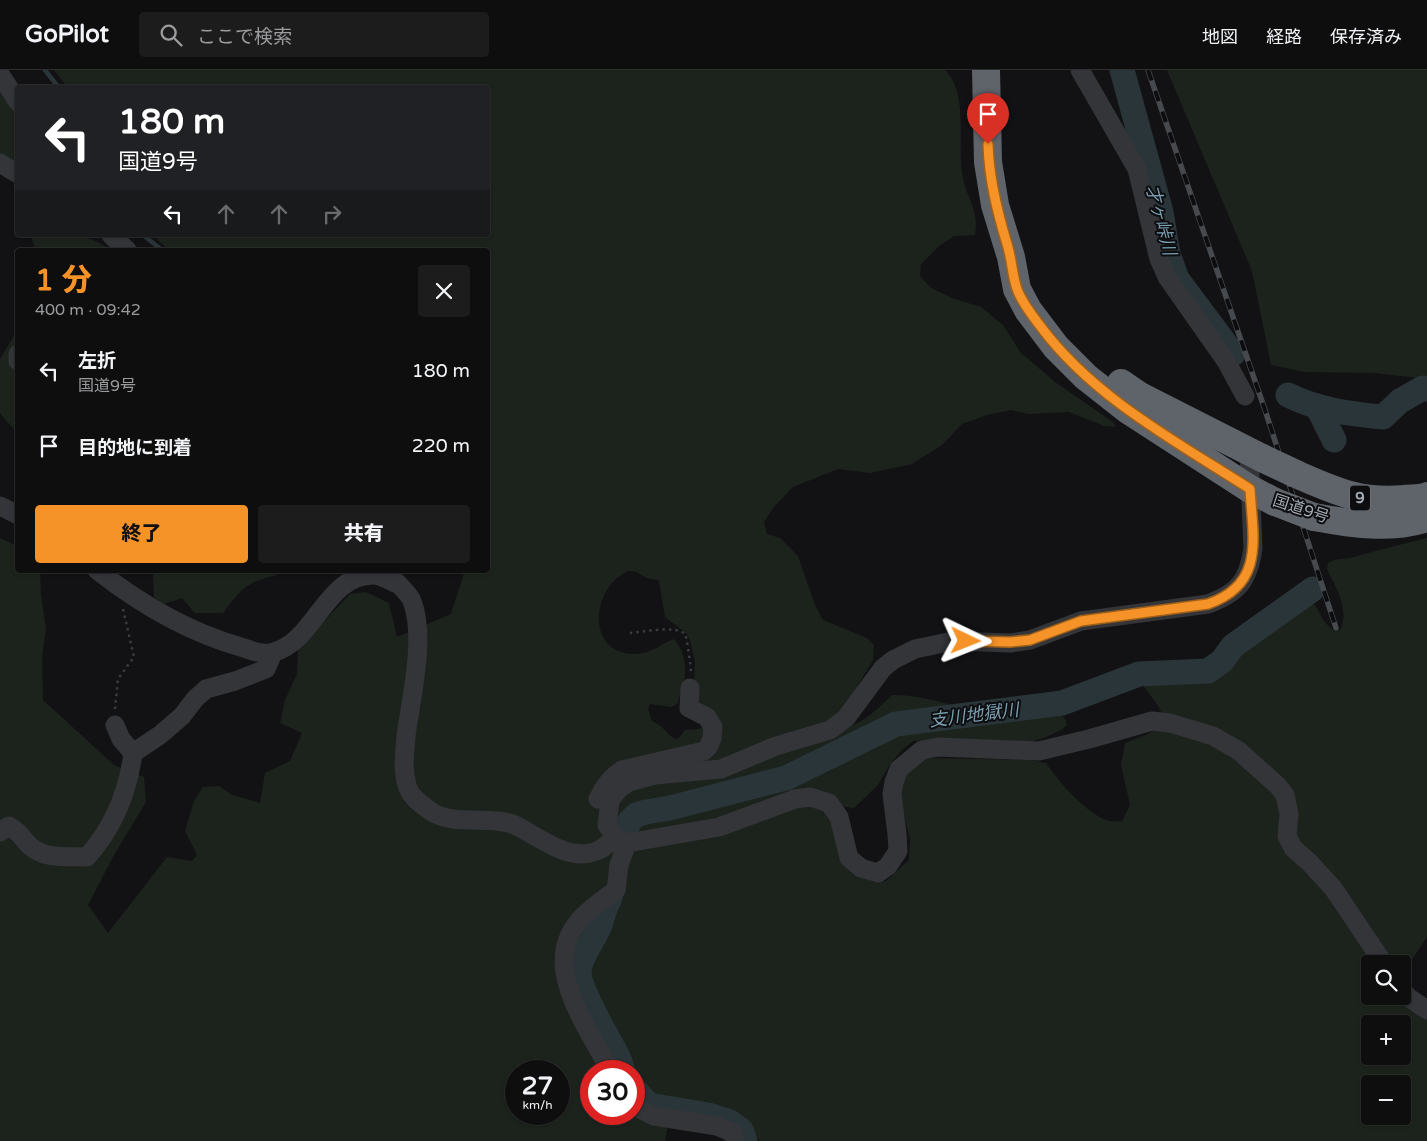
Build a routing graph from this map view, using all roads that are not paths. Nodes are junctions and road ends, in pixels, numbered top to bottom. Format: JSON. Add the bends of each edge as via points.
{"nodes":[{"id":1,"x":986,"y":70,"type":"edge"},
{"id":2,"x":1080,"y":70,"type":"edge"},
{"id":3,"x":0,"y":74,"type":"edge"},
{"id":4,"x":15,"y":97,"type":"edge"},
{"id":5,"x":0,"y":163,"type":"edge"},
{"id":6,"x":15,"y":172,"type":"edge"},
{"id":7,"x":112,"y":237,"type":"edge"},
{"id":8,"x":125,"y":248,"type":"edge"},
{"id":9,"x":1011,"y":257,"type":"junction"},
{"id":10,"x":1245,"y":396,"type":"dead end"},
{"id":11,"x":1256,"y":455,"type":"junction"},
{"id":12,"x":1250,"y":489,"type":"junction"},
{"id":13,"x":1427,"y":496,"type":"edge"},
{"id":14,"x":0,"y":506,"type":"edge"},
{"id":15,"x":15,"y":514,"type":"edge"},
{"id":16,"x":1427,"y":518,"type":"edge"},
{"id":17,"x":101,"y":573,"type":"edge"},
{"id":18,"x":390,"y":577,"type":"edge"},
{"id":19,"x":273,"y":653,"type":"junction"},
{"id":20,"x":690,"y":688,"type":"road end"},
{"id":21,"x":115,"y":725,"type":"road end"},
{"id":22,"x":133,"y":753,"type":"junction"},
{"id":23,"x":606,"y":818,"type":"junction"},
{"id":24,"x":0,"y":832,"type":"edge"},
{"id":25,"x":622,"y":841,"type":"junction"},
{"id":26,"x":1378,"y":955,"type":"edge"},
{"id":27,"x":1411,"y":999,"type":"edge"},
{"id":28,"x":1427,"y":1010,"type":"edge"},
{"id":29,"x":604,"y":1060,"type":"edge"},
{"id":30,"x":645,"y":1112,"type":"edge"},
{"id":31,"x":736,"y":1141,"type":"edge"}],
"edges":[{"from":1,"to":9,"type":"highway","name":"国道9号","number":"9","via":[[988,162],[995,205]]},
{"from":2,"to":10,"type":"street","via":[[1137,169],[1158,259],[1167,277],[1226,361]]},
{"from":3,"to":4,"type":"street"},
{"from":5,"to":6,"type":"street"},
{"from":7,"to":8,"type":"street"},
{"from":9,"to":11,"type":"highway","name":"国道9号","number":"9","via":[[1027,286],[1053,321],[1091,361],[1140,396]]},
{"from":9,"to":12,"type":"highway","name":"国道9号","number":"9","via":[[1017,289],[1028,310],[1056,347],[1086,377],[1128,410]]},
{"from":11,"to":12,"type":"street"},
{"from":11,"to":13,"type":"highway","name":"国道9号","number":"9","bridge":true,"via":[[1328,488],[1366,500]]},
{"from":12,"to":16,"type":"highway","name":"国道9号","number":"9","bridge":true,"via":[[1314,517],[1378,525]]},
{"from":12,"to":23,"type":"street","via":[[1251,561],[1240,586],[1222,599],[1208,604],[1081,621],[1030,640],[953,641],[915,649],[884,668],[846,718],[830,730],[776,746],[721,769],[655,775],[629,782],[610,800]]},
{"from":14,"to":15,"type":"street"},
{"from":17,"to":19,"type":"street","via":[[178,623],[226,643],[256,652]]},
{"from":18,"to":19,"type":"street","via":[[374,575],[356,579],[337,590],[302,633]]},
{"from":18,"to":25,"type":"street","via":[[412,599],[417,624],[416,666],[403,765],[407,786],[415,800],[434,813],[451,818],[515,825],[571,852],[587,853]]},
{"from":19,"to":22,"type":"street","via":[[266,669],[206,690],[160,735]]},
{"from":20,"to":23,"type":"street","via":[[689,708],[707,717],[713,726],[709,746],[697,754],[622,770],[614,775],[604,786],[594,808],[598,817]]},
{"from":21,"to":22,"type":"street","via":[[121,739]]},
{"from":22,"to":24,"type":"street","via":[[123,799],[87,857],[45,855],[9,826]]},
{"from":23,"to":25,"type":"street","via":[[606,825]]},
{"from":25,"to":26,"type":"street","via":[[719,827],[795,799],[810,797],[829,803],[839,818],[849,858],[861,868],[878,873],[888,866],[898,851],[892,794],[894,782],[899,770],[922,750],[939,747],[1039,751],[1152,722],[1170,723],[1213,736],[1239,751],[1278,786],[1285,795],[1289,814],[1287,836],[1293,848],[1332,888]]},
{"from":25,"to":29,"type":"street","via":[[616,890],[577,923],[564,951],[567,985]]},
{"from":27,"to":28,"type":"street"},
{"from":30,"to":31,"type":"street","via":[[654,1116],[717,1126],[733,1133]]}]}
